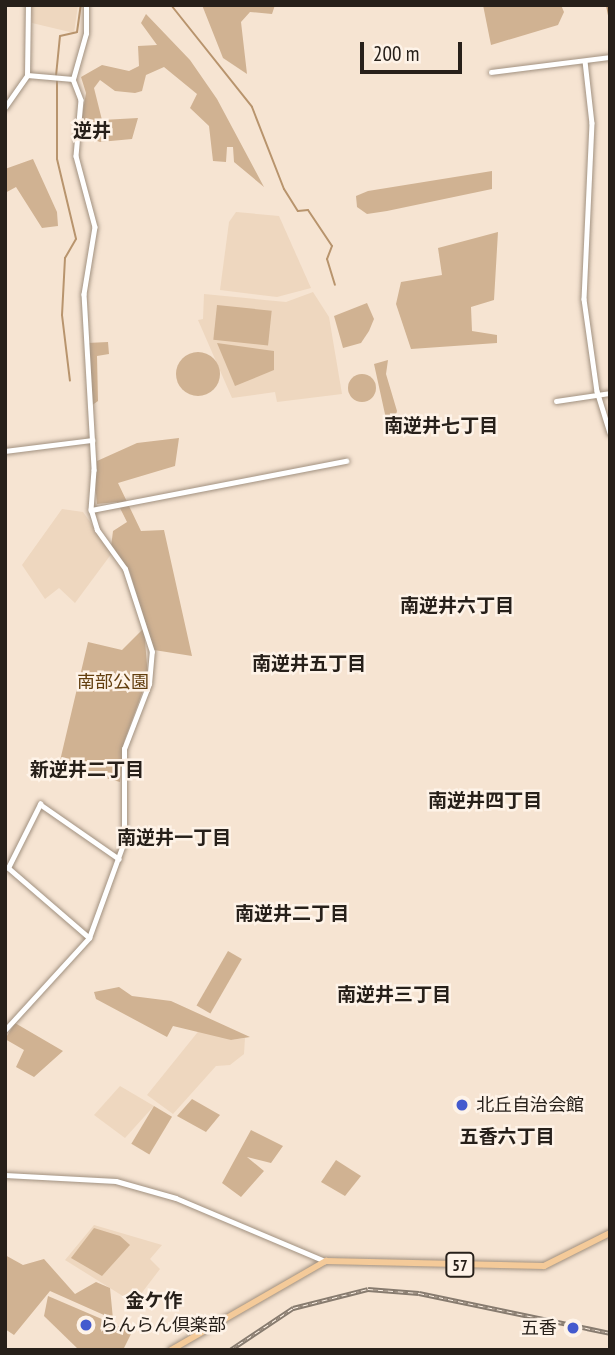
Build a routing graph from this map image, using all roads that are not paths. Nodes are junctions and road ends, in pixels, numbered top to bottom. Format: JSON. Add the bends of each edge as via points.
{"nodes":[{"id":1,"x":28,"y":5,"type":"edge"},
{"id":2,"x":86,"y":5,"type":"edge"},
{"id":3,"x":610,"y":57,"type":"edge"},
{"id":4,"x":585,"y":61,"type":"junction"},
{"id":5,"x":491,"y":72,"type":"dead end"},
{"id":6,"x":27,"y":75,"type":"junction"},
{"id":7,"x":73,"y":79,"type":"junction"},
{"id":8,"x":5,"y":107,"type":"edge"},
{"id":9,"x":610,"y":393,"type":"edge"},
{"id":10,"x":598,"y":395,"type":"junction"},
{"id":11,"x":556,"y":401,"type":"dead end"},
{"id":12,"x":610,"y":433,"type":"edge"},
{"id":13,"x":92,"y":440,"type":"junction"},
{"id":14,"x":5,"y":451,"type":"edge"},
{"id":15,"x":346,"y":461,"type":"dead end"},
{"id":16,"x":91,"y":510,"type":"junction"},
{"id":17,"x":119,"y":859,"type":"junction"},
{"id":18,"x":89,"y":938,"type":"junction"},
{"id":19,"x":5,"y":1030,"type":"edge"},
{"id":20,"x":5,"y":1175,"type":"edge"},
{"id":21,"x":610,"y":1233,"type":"edge"},
{"id":22,"x":326,"y":1261,"type":"junction"},
{"id":23,"x":171,"y":1350,"type":"edge"}],
"edges":[{"from":1,"to":6,"type":"street"},
{"from":2,"to":7,"type":"main road","via":[[86,33]]},
{"from":3,"to":4,"type":"street"},
{"from":4,"to":5,"type":"street"},
{"from":4,"to":10,"type":"street","via":[[592,123],[584,299]]},
{"from":6,"to":7,"type":"main road"},
{"from":6,"to":8,"type":"main road"},
{"from":7,"to":13,"type":"street","via":[[81,100],[76,156],[95,227],[84,294]]},
{"from":9,"to":10,"type":"street"},
{"from":10,"to":11,"type":"street"},
{"from":10,"to":12,"type":"street"},
{"from":13,"to":14,"type":"street"},
{"from":13,"to":16,"type":"street"},
{"from":15,"to":16,"type":"street"},
{"from":16,"to":17,"type":"street","via":[[97,530],[125,569],[152,652],[149,684],[124,755]]},
{"from":17,"to":18,"type":"street"},
{"from":17,"to":18,"type":"street","via":[[40,804],[8,868]]},
{"from":18,"to":19,"type":"street"},
{"from":20,"to":22,"type":"street","via":[[137,1187]]},
{"from":21,"to":22,"type":"main road","number":"57","via":[[544,1266]]},
{"from":22,"to":23,"type":"main road"}]}
